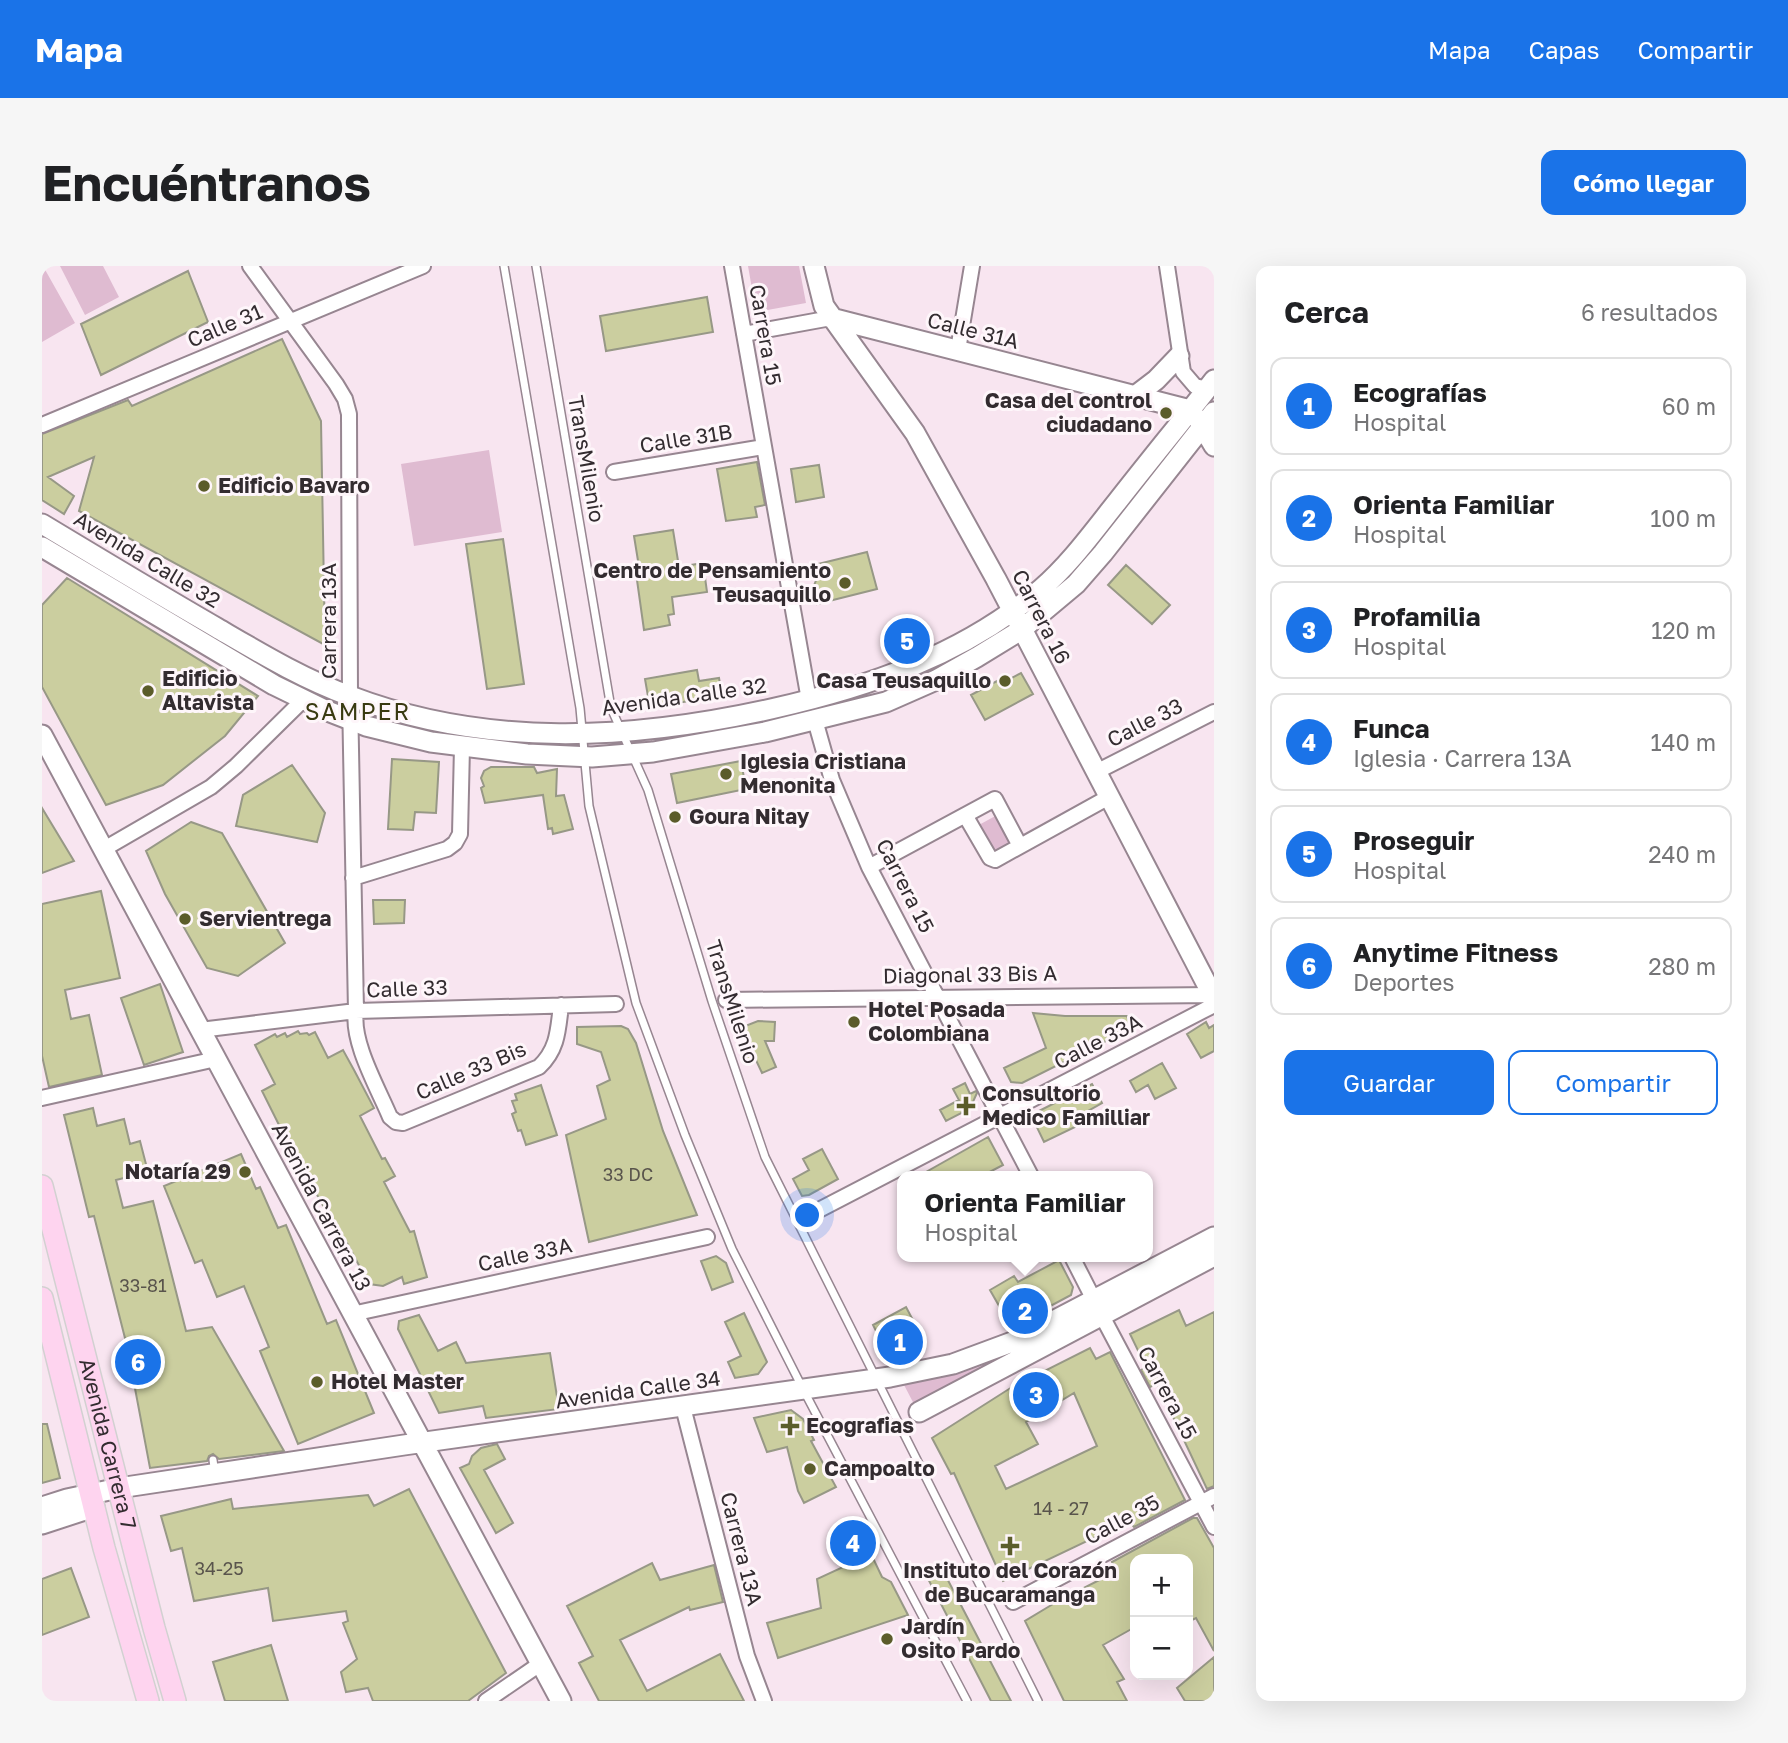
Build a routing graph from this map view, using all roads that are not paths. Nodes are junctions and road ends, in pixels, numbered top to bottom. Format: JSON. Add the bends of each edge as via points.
{"nodes":[{"id":1,"x":250,"y":266,"type":"edge"},
{"id":2,"x":424,"y":266,"type":"edge"},
{"id":3,"x":504,"y":266,"type":"edge"},
{"id":4,"x":536,"y":266,"type":"edge"},
{"id":5,"x":732,"y":266,"type":"edge"},
{"id":6,"x":814,"y":266,"type":"edge"},
{"id":7,"x":972,"y":266,"type":"edge"},
{"id":8,"x":1167,"y":266,"type":"edge"},
{"id":9,"x":831,"y":317,"type":"junction"},
{"id":10,"x":291,"y":321,"type":"junction"},
{"id":11,"x":744,"y":334,"type":"junction"},
{"id":12,"x":958,"y":350,"type":"junction"},
{"id":13,"x":1179,"y":356,"type":"junction"},
{"id":14,"x":1210,"y":384,"type":"edge"},
{"id":15,"x":1135,"y":396,"type":"junction"},
{"id":16,"x":1190,"y":410,"type":"junction"},
{"id":17,"x":1209,"y":419,"type":"edge"},
{"id":18,"x":42,"y":425,"type":"edge"},
{"id":19,"x":1214,"y":446,"type":"edge"},
{"id":20,"x":764,"y":447,"type":"junction"},
{"id":21,"x":614,"y":472,"type":"dead end"},
{"id":22,"x":42,"y":524,"type":"edge"},
{"id":23,"x":42,"y":547,"type":"edge"},
{"id":24,"x":1012,"y":611,"type":"junction"},
{"id":25,"x":1021,"y":630,"type":"junction"},
{"id":26,"x":350,"y":697,"type":"junction"},
{"id":27,"x":303,"y":700,"type":"junction"},
{"id":28,"x":809,"y":700,"type":"junction"},
{"id":29,"x":1214,"y":712,"type":"edge"},
{"id":30,"x":815,"y":720,"type":"junction"},
{"id":31,"x":351,"y":721,"type":"junction"},
{"id":32,"x":622,"y":732,"type":"junction"},
{"id":33,"x":42,"y":734,"type":"edge"},
{"id":34,"x":582,"y":734,"type":"junction"},
{"id":35,"x":462,"y":747,"type":"junction"},
{"id":36,"x":632,"y":754,"type":"junction"},
{"id":37,"x":584,"y":757,"type":"junction"},
{"id":38,"x":1096,"y":772,"type":"junction"},
{"id":39,"x":1109,"y":797,"type":"junction"},
{"id":40,"x":965,"y":815,"type":"junction"},
{"id":41,"x":1020,"y":846,"type":"junction"},
{"id":42,"x":104,"y":849,"type":"junction"},
{"id":43,"x":869,"y":867,"type":"junction"},
{"id":44,"x":353,"y":878,"type":"junction"},
{"id":45,"x":1212,"y":992,"type":"edge"},
{"id":46,"x":938,"y":998,"type":"junction"},
{"id":47,"x":726,"y":1000,"type":"dead end"},
{"id":48,"x":616,"y":1004,"type":"dead end"},
{"id":49,"x":561,"y":1005,"type":"junction"},
{"id":50,"x":356,"y":1012,"type":"junction"},
{"id":51,"x":200,"y":1030,"type":"junction"},
{"id":52,"x":216,"y":1059,"type":"junction"},
{"id":53,"x":42,"y":1098,"type":"edge"},
{"id":54,"x":1000,"y":1116,"type":"junction"},
{"id":55,"x":396,"y":1122,"type":"joint"},
{"id":56,"x":1028,"y":1171,"type":"edge"},
{"id":57,"x":42,"y":1186,"type":"edge"},
{"id":58,"x":815,"y":1212,"type":"dead end"},
{"id":59,"x":707,"y":1237,"type":"dead end"},
{"id":60,"x":1214,"y":1237,"type":"edge"},
{"id":61,"x":1214,"y":1256,"type":"edge"},
{"id":62,"x":1075,"y":1262,"type":"edge"},
{"id":63,"x":42,"y":1298,"type":"edge"},
{"id":64,"x":1098,"y":1308,"type":"junction"},
{"id":65,"x":352,"y":1314,"type":"junction"},
{"id":66,"x":876,"y":1379,"type":"junction"},
{"id":67,"x":803,"y":1389,"type":"junction"},
{"id":68,"x":683,"y":1407,"type":"junction"},
{"id":69,"x":919,"y":1412,"type":"dead end"},
{"id":70,"x":422,"y":1443,"type":"junction"},
{"id":71,"x":119,"y":1488,"type":"junction"},
{"id":72,"x":1208,"y":1499,"type":"edge"},
{"id":73,"x":93,"y":1500,"type":"junction"},
{"id":74,"x":42,"y":1507,"type":"edge"},
{"id":75,"x":42,"y":1524,"type":"edge"},
{"id":76,"x":1214,"y":1527,"type":"edge"},
{"id":77,"x":1013,"y":1602,"type":"dead end"},
{"id":78,"x":540,"y":1664,"type":"junction"},
{"id":79,"x":148,"y":1701,"type":"edge"},
{"id":80,"x":175,"y":1701,"type":"edge"},
{"id":81,"x":486,"y":1701,"type":"edge"},
{"id":82,"x":561,"y":1701,"type":"edge"},
{"id":83,"x":764,"y":1701,"type":"edge"},
{"id":84,"x":967,"y":1701,"type":"edge"},
{"id":85,"x":1038,"y":1701,"type":"edge"}],
"edges":[{"from":1,"to":10,"type":"street","name":"Carrera 13A"},
{"from":2,"to":10,"type":"street","name":"Calle 31"},
{"from":3,"to":34,"type":"lane"},
{"from":4,"to":32,"type":"lane","name":"TransMilenio","via":[[611,708]]},
{"from":5,"to":11,"type":"street","name":"Carrera 15"},
{"from":6,"to":9,"type":"main road","name":"Carrera 16"},
{"from":7,"to":12,"type":"street"},
{"from":8,"to":13,"type":"street"},
{"from":9,"to":11,"type":"street","name":"Calle 31A"},
{"from":9,"to":12,"type":"main road","name":"Calle 31A"},
{"from":9,"to":24,"type":"main road","name":"Carrera 16","via":[[915,433]]},
{"from":10,"to":18,"type":"street","name":"Calle 31"},
{"from":10,"to":26,"type":"street","name":"Carrera 13A","via":[[337,384],[349,414]]},
{"from":11,"to":20,"type":"street","name":"Carrera 15"},
{"from":12,"to":15,"type":"main road","name":"Calle 31A"},
{"from":13,"to":14,"type":"street","via":[[1188,381],[1195,386]]},
{"from":13,"to":15,"type":"main road"},
{"from":14,"to":16,"type":"main road","name":"Avenida Calle 32"},
{"from":15,"to":16,"type":"main road","name":"Calle 31A"},
{"from":16,"to":17,"type":"main road"},
{"from":16,"to":24,"type":"main road","name":"Avenida Calle 32","via":[[1083,545],[1043,587]]},
{"from":17,"to":19,"type":"main road"},
{"from":17,"to":25,"type":"main road","name":"Avenida Calle 32","via":[[1089,570]]},
{"from":20,"to":21,"type":"street","name":"Calle 31B"},
{"from":20,"to":28,"type":"street","name":"Carrera 15"},
{"from":22,"to":26,"type":"main road","name":"Avenida Calle 32","via":[[285,668]]},
{"from":23,"to":27,"type":"main road","name":"Avenida Calle 32"},
{"from":24,"to":25,"type":"main road","name":"Carrera 16"},
{"from":24,"to":28,"type":"main road","name":"Avenida Calle 32","via":[[912,668]]},
{"from":25,"to":30,"type":"main road","name":"Avenida Calle 32","via":[[910,692]]},
{"from":25,"to":38,"type":"main road","name":"Carrera 16"},
{"from":26,"to":31,"type":"street","name":"Carrera 13A"},
{"from":26,"to":34,"type":"main road","name":"Avenida Calle 32","via":[[472,728]]},
{"from":27,"to":31,"type":"main road","name":"Avenida Calle 32"},
{"from":27,"to":42,"type":"street","via":[[211,787]]},
{"from":28,"to":32,"type":"main road","name":"Avenida Calle 32","via":[[699,723]]},
{"from":29,"to":38,"type":"street","name":"Calle 33"},
{"from":30,"to":36,"type":"main road","name":"Avenida Calle 32","via":[[717,742]]},
{"from":30,"to":43,"type":"street","name":"Carrera 15","via":[[832,780]]},
{"from":31,"to":35,"type":"main road","name":"Avenida Calle 32"},
{"from":31,"to":44,"type":"street","name":"Carrera 13A"},
{"from":32,"to":34,"type":"main road","name":"Avenida Calle 32"},
{"from":32,"to":36,"type":"lane","name":"TransMilenio"},
{"from":33,"to":42,"type":"main road","name":"Avenida Carrera 13"},
{"from":34,"to":37,"type":"lane"},
{"from":35,"to":37,"type":"main road","name":"Avenida Calle 32"},
{"from":35,"to":44,"type":"street","via":[[460,834],[455,843]]},
{"from":36,"to":37,"type":"main road","name":"Avenida Calle 32"},
{"from":36,"to":66,"type":"lane","name":"TransMilenio","via":[[649,790],[712,1001],[765,1157]]},
{"from":37,"to":67,"type":"lane","via":[[589,806],[636,1003],[732,1249]]},
{"from":38,"to":39,"type":"main road","name":"Carrera 16"},
{"from":39,"to":41,"type":"street"},
{"from":39,"to":45,"type":"main road","name":"Carrera 16"},
{"from":40,"to":41,"type":"street","via":[[993,860]]},
{"from":40,"to":41,"type":"street","via":[[995,799]]},
{"from":40,"to":43,"type":"street"},
{"from":42,"to":51,"type":"main road","name":"Avenida Carrera 13"},
{"from":43,"to":46,"type":"street","name":"Carrera 15"},
{"from":44,"to":50,"type":"street","name":"Carrera 13A"},
{"from":45,"to":46,"type":"street","name":"Diagonal 33 Bis A"},
{"from":45,"to":54,"type":"street","name":"Calle 33A"},
{"from":46,"to":47,"type":"street","name":"Diagonal 33 Bis A"},
{"from":46,"to":54,"type":"street","name":"Carrera 15"},
{"from":48,"to":49,"type":"street","name":"Calle 33"},
{"from":49,"to":50,"type":"street","name":"Calle 33"},
{"from":49,"to":55,"type":"street","name":"Calle 33 Bis","via":[[556,1045],[539,1067]]},
{"from":50,"to":51,"type":"street","name":"Calle 33"},
{"from":50,"to":55,"type":"street","name":"Carrera 13A","via":[[358,1040]]},
{"from":51,"to":52,"type":"main road","name":"Avenida Carrera 13"},
{"from":52,"to":53,"type":"street"},
{"from":52,"to":65,"type":"main road","name":"Avenida Carrera 13"},
{"from":54,"to":56,"type":"street","name":"Carrera 15"},
{"from":54,"to":58,"type":"street","name":"Calle 33A"},
{"from":57,"to":71,"type":"main road","name":"Avenida Carrera 7"},
{"from":59,"to":65,"type":"street","name":"Calle 33A"},
{"from":60,"to":64,"type":"main road","name":"Avenida Calle 34"},
{"from":61,"to":64,"type":"main road","name":"Avenida Calle 34"},
{"from":62,"to":64,"type":"street","name":"Carrera 15"},
{"from":63,"to":73,"type":"main road","name":"Avenida Carrera 7"},
{"from":64,"to":66,"type":"main road","name":"Avenida Calle 34","via":[[985,1354]]},
{"from":64,"to":69,"type":"main road","name":"Avenida Calle 34"},
{"from":64,"to":72,"type":"street","name":"Carrera 15"},
{"from":65,"to":70,"type":"main road","name":"Avenida Carrera 13"},
{"from":66,"to":67,"type":"main road","name":"Avenida Calle 34"},
{"from":66,"to":85,"type":"lane","name":"TransMilenio"},
{"from":67,"to":68,"type":"main road","name":"Avenida Calle 34"},
{"from":67,"to":84,"type":"lane"},
{"from":68,"to":70,"type":"main road","name":"Avenida Calle 34"},
{"from":68,"to":83,"type":"street","name":"Carrera 13A","via":[[747,1656]]},
{"from":70,"to":71,"type":"main road","name":"Avenida Calle 34","via":[[214,1467]]},
{"from":70,"to":78,"type":"main road","name":"Avenida Carrera 13"},
{"from":71,"to":73,"type":"main road","name":"Avenida Calle 34"},
{"from":71,"to":80,"type":"main road","name":"Avenida Carrera 7"},
{"from":72,"to":76,"type":"street","name":"Carrera 15"},
{"from":72,"to":77,"type":"street","name":"Calle 35"},
{"from":73,"to":74,"type":"main road","name":"Avenida Calle 34"},
{"from":73,"to":75,"type":"main road","name":"Avenida Calle 34"},
{"from":73,"to":79,"type":"main road","name":"Avenida Carrera 7"},
{"from":78,"to":81,"type":"street"},
{"from":78,"to":82,"type":"main road","name":"Avenida Carrera 13"}]}
